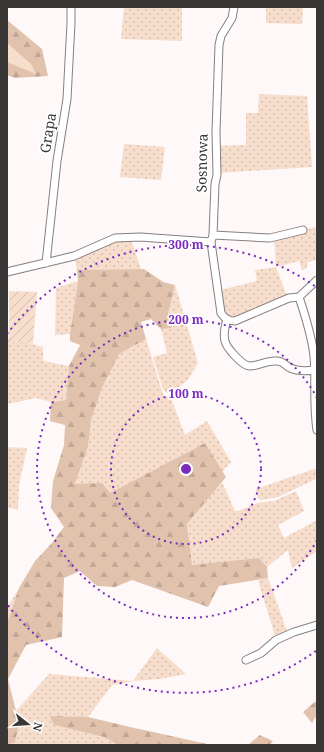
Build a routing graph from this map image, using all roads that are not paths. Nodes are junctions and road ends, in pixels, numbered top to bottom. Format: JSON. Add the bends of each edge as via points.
{"nodes":[{"id":1,"x":71,"y":7,"type":"edge"},
{"id":2,"x":234,"y":7,"type":"edge"},
{"id":3,"x":302,"y":230,"type":"dead end"},
{"id":4,"x":212,"y":239,"type":"junction"},
{"id":5,"x":46,"y":263,"type":"junction"},
{"id":6,"x":7,"y":272,"type":"edge"},
{"id":7,"x":317,"y":280,"type":"edge"},
{"id":8,"x":299,"y":297,"type":"junction"},
{"id":9,"x":227,"y":319,"type":"junction"},
{"id":10,"x":315,"y":370,"type":"junction"},
{"id":11,"x":317,"y":430,"type":"edge"},
{"id":12,"x":317,"y":626,"type":"edge"},
{"id":13,"x":246,"y":660,"type":"dead end"}],
"edges":[{"from":1,"to":5,"type":"street","name":"Grapa","via":[[67,99],[57,161]]},
{"from":2,"to":4,"type":"street","name":"Sosnowa","via":[[232,18],[221,36],[219,45]]},
{"from":3,"to":4,"type":"street","via":[[270,238]]},
{"from":4,"to":5,"type":"street","via":[[120,237],[74,256]]},
{"from":4,"to":9,"type":"street","name":"Sosnowa","via":[[221,309]]},
{"from":5,"to":6,"type":"street"},
{"from":7,"to":8,"type":"street"},
{"from":8,"to":9,"type":"street","via":[[289,298],[235,321]]},
{"from":8,"to":10,"type":"street","via":[[305,315]]},
{"from":9,"to":10,"type":"street","via":[[224,339],[241,363],[249,366],[276,361],[294,369]]},
{"from":10,"to":11,"type":"street"},
{"from":12,"to":13,"type":"street","via":[[276,640],[261,653]]}]}
